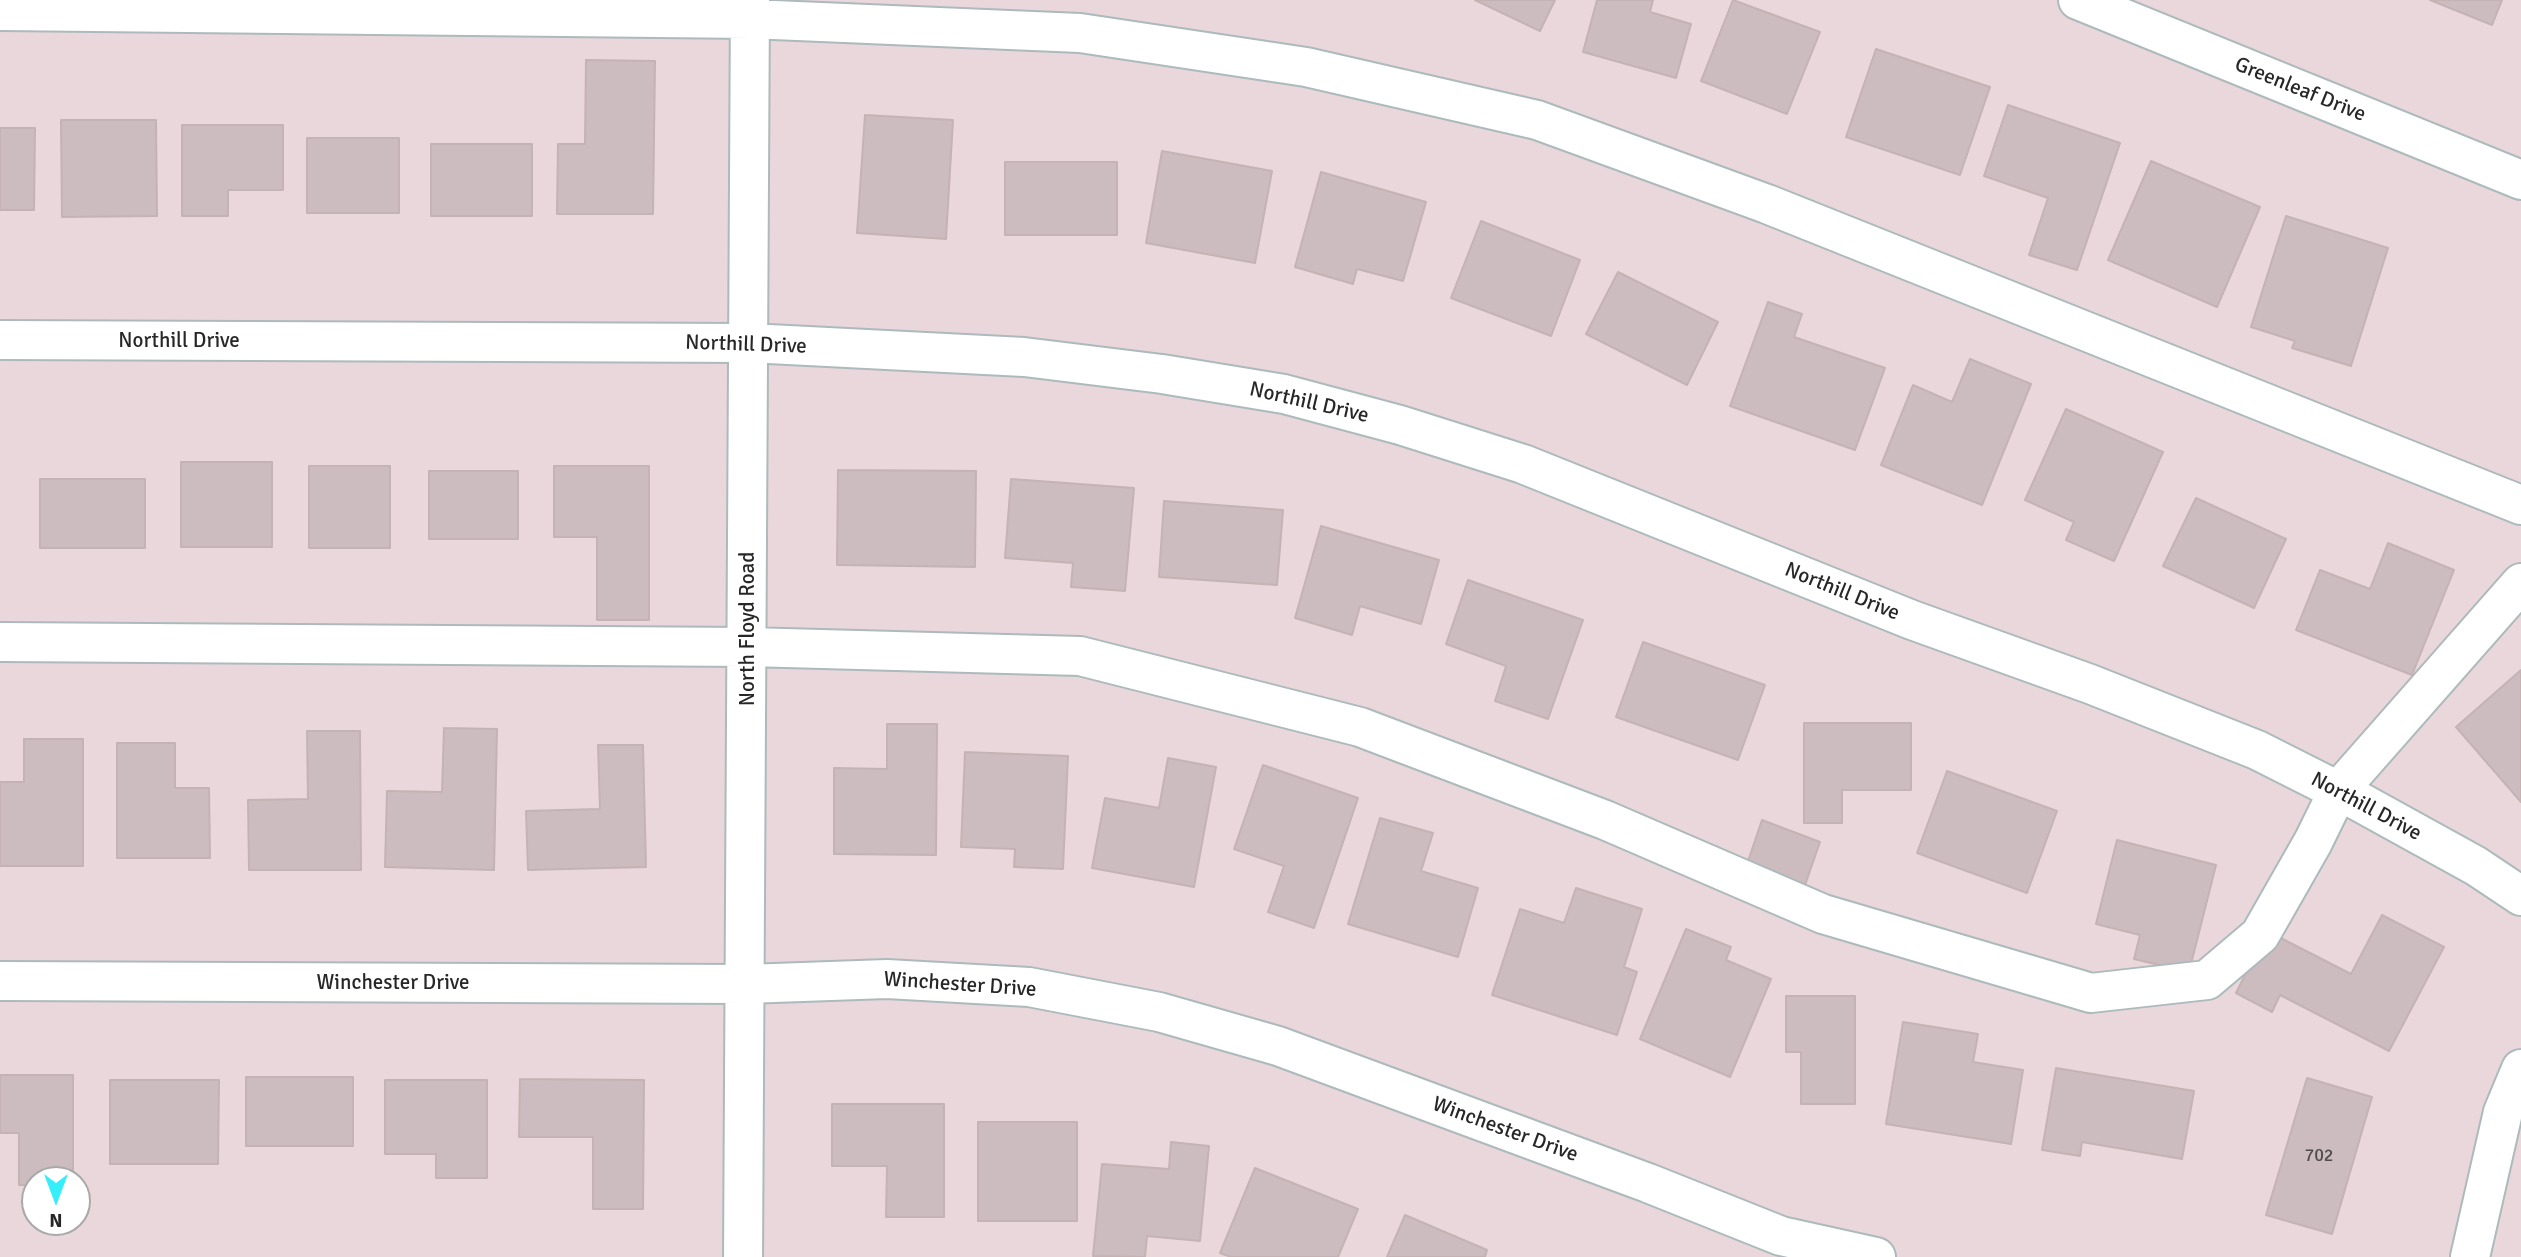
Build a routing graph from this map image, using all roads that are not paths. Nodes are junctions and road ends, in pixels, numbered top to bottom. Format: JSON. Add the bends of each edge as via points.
{"nodes":[{"id":1,"x":2078,"y":0,"type":"edge"},
{"id":2,"x":750,"y":10,"type":"edge"},
{"id":3,"x":0,"y":11,"type":"edge"},
{"id":4,"x":2521,"y":180,"type":"edge"},
{"id":5,"x":0,"y":340,"type":"edge"},
{"id":6,"x":749,"y":343,"type":"junction"},
{"id":7,"x":2521,"y":505,"type":"edge"},
{"id":8,"x":2521,"y":583,"type":"edge"},
{"id":9,"x":0,"y":642,"type":"edge"},
{"id":10,"x":748,"y":647,"type":"junction"},
{"id":11,"x":2338,"y":791,"type":"junction"},
{"id":12,"x":2521,"y":896,"type":"edge"},
{"id":13,"x":0,"y":981,"type":"edge"},
{"id":14,"x":746,"y":984,"type":"junction"},
{"id":15,"x":2521,"y":1069,"type":"edge"},
{"id":16,"x":743,"y":1257,"type":"edge"},
{"id":17,"x":1876,"y":1257,"type":"edge"},
{"id":18,"x":2470,"y":1257,"type":"edge"}],
"edges":[{"from":1,"to":4,"type":"street","name":"Greenleaf Drive"},
{"from":2,"to":3,"type":"street"},
{"from":2,"to":6,"type":"street","name":"North Floyd Road"},
{"from":2,"to":7,"type":"street","via":[[1080,33],[1306,68],[1537,120],[1767,204]]},
{"from":5,"to":6,"type":"street","name":"Northill Drive"},
{"from":6,"to":10,"type":"street","name":"North Floyd Road"},
{"from":6,"to":11,"type":"street","name":"Northill Drive","via":[[1024,357],[1148,372],[1284,394],[1401,425],[1523,464],[1912,620],[2090,684],[2257,750]]},
{"from":8,"to":11,"type":"street"},
{"from":9,"to":10,"type":"street"},
{"from":10,"to":11,"type":"street","via":[[1080,656],[1360,727],[1605,820],[1823,914],[2091,993],[2207,980],[2260,935]]},
{"from":10,"to":14,"type":"street","name":"North Floyd Road"},
{"from":11,"to":12,"type":"street","name":"Northill Drive","via":[[2476,866]]},
{"from":13,"to":14,"type":"street","name":"Winchester Drive"},
{"from":14,"to":16,"type":"street","name":"North Floyd Road"},
{"from":14,"to":17,"type":"street","name":"Winchester Drive","via":[[887,979],[1029,987],[1159,1012],[1278,1046],[1781,1236]]},
{"from":15,"to":18,"type":"street","via":[[2502,1112]]}]}
